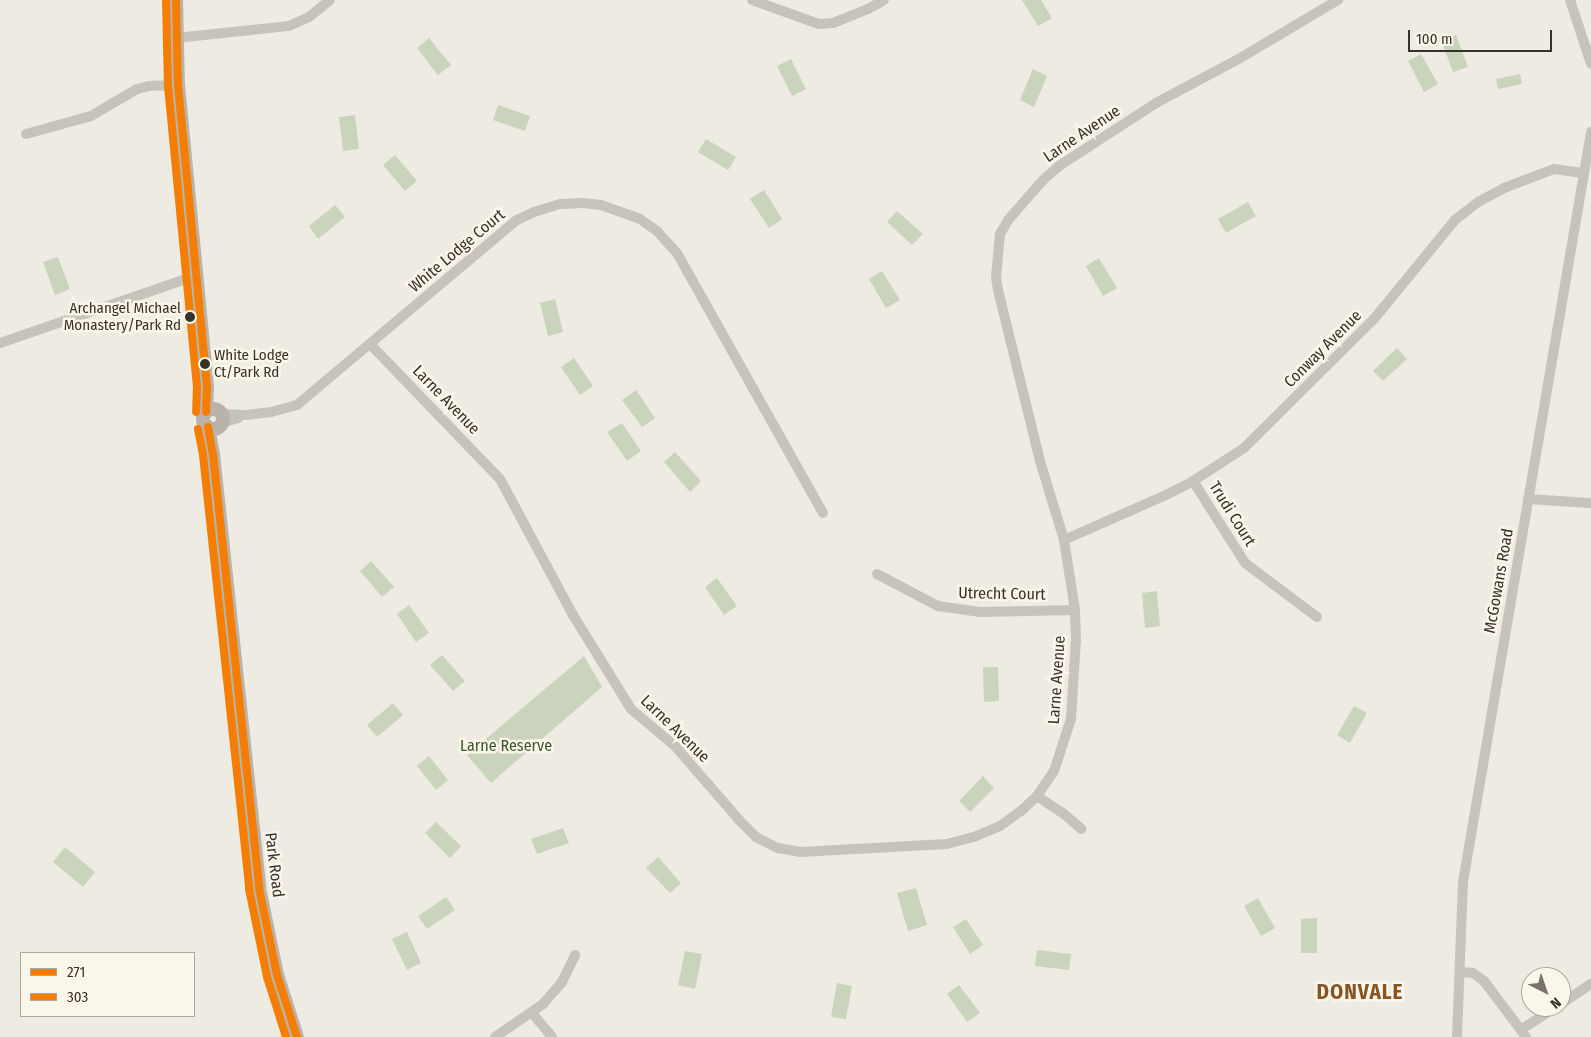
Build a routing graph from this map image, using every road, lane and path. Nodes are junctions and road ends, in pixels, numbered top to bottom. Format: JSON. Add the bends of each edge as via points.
{"nodes":[{"id":1,"x":176,"y":0,"type":"edge"},
{"id":2,"x":330,"y":0,"type":"edge"},
{"id":3,"x":752,"y":0,"type":"edge"},
{"id":4,"x":884,"y":0,"type":"edge"},
{"id":5,"x":1338,"y":0,"type":"edge"},
{"id":6,"x":1570,"y":0,"type":"edge"},
{"id":7,"x":176,"y":38,"type":"junction"},
{"id":8,"x":1591,"y":64,"type":"edge"},
{"id":9,"x":178,"y":84,"type":"junction"},
{"id":10,"x":1591,"y":132,"type":"edge"},
{"id":11,"x":26,"y":134,"type":"dead end"},
{"id":12,"x":1584,"y":173,"type":"junction"},
{"id":13,"x":195,"y":276,"type":"junction"},
{"id":14,"x":0,"y":343,"type":"edge"},
{"id":15,"x":370,"y":344,"type":"junction"},
{"id":16,"x":215,"y":419,"type":"junction"},
{"id":17,"x":1193,"y":481,"type":"junction"},
{"id":18,"x":1528,"y":499,"type":"junction"},
{"id":19,"x":1591,"y":503,"type":"edge"},
{"id":20,"x":823,"y":513,"type":"dead end"},
{"id":21,"x":1064,"y":540,"type":"junction"},
{"id":22,"x":877,"y":574,"type":"dead end"},
{"id":23,"x":1075,"y":610,"type":"junction"},
{"id":24,"x":1317,"y":617,"type":"dead end"},
{"id":25,"x":1037,"y":796,"type":"junction"},
{"id":26,"x":1081,"y":829,"type":"dead end"},
{"id":27,"x":575,"y":955,"type":"dead end"},
{"id":28,"x":1461,"y":972,"type":"junction"},
{"id":29,"x":1591,"y":984,"type":"edge"},
{"id":30,"x":1571,"y":997,"type":"edge"},
{"id":31,"x":532,"y":1013,"type":"junction"},
{"id":32,"x":1544,"y":1017,"type":"edge"},
{"id":33,"x":1524,"y":1033,"type":"edge"},
{"id":34,"x":297,"y":1037,"type":"edge"},
{"id":35,"x":495,"y":1037,"type":"edge"},
{"id":36,"x":552,"y":1037,"type":"edge"},
{"id":37,"x":1457,"y":1037,"type":"edge"}],
"edges":[{"from":1,"to":7,"type":"street"},
{"from":2,"to":7,"type":"street","via":[[309,17],[290,26]]},
{"from":3,"to":4,"type":"street","via":[[819,24],[833,23]]},
{"from":5,"to":21,"type":"street","name":"Larne Avenue","via":[[1156,103],[1059,166],[1043,180],[1004,227],[998,245],[998,290],[1020,370],[1033,435]]},
{"from":6,"to":8,"type":"street"},
{"from":7,"to":9,"type":"street"},
{"from":9,"to":11,"type":"street","via":[[137,89],[90,116]]},
{"from":9,"to":13,"type":"street"},
{"from":10,"to":12,"type":"street","name":"McGowans Road"},
{"from":12,"to":17,"type":"street","name":"Conway Avenue","via":[[1560,169],[1547,172],[1504,188],[1467,210],[1455,220],[1374,319],[1244,448]]},
{"from":12,"to":18,"type":"street","name":"McGowans Road"},
{"from":13,"to":14,"type":"street"},
{"from":13,"to":16,"type":"street","via":[[206,386]]},
{"from":15,"to":16,"type":"street","name":"White Lodge Court","via":[[297,405],[281,411]]},
{"from":15,"to":20,"type":"street","name":"White Lodge Court","via":[[517,220],[561,204],[601,205],[624,212],[640,218],[678,253]]},
{"from":15,"to":25,"type":"street","name":"Larne Avenue","via":[[500,479],[573,615],[631,709],[676,746],[739,820],[762,841],[800,852],[947,844],[1000,826]]},
{"from":16,"to":34,"type":"street","name":"Park Road","via":[[213,454],[259,888],[277,975]]},
{"from":17,"to":21,"type":"street","name":"Conway Avenue"},
{"from":17,"to":24,"type":"street","name":"Trudi Court","via":[[1245,563]]},
{"from":18,"to":19,"type":"street"},
{"from":18,"to":28,"type":"street","name":"McGowans Road","via":[[1463,882]]},
{"from":21,"to":23,"type":"street","name":"Larne Avenue"},
{"from":22,"to":23,"type":"street","name":"Utrecht Court","via":[[938,606],[979,612]]},
{"from":23,"to":25,"type":"street","name":"Larne Avenue","via":[[1074,678],[1068,733],[1054,771]]},
{"from":25,"to":26,"type":"street"},
{"from":27,"to":31,"type":"street","via":[[562,982]]},
{"from":28,"to":33,"type":"street","via":[[1479,976]]},
{"from":28,"to":37,"type":"street","name":"McGowans Road"},
{"from":29,"to":30,"type":"street"},
{"from":31,"to":35,"type":"street"},
{"from":31,"to":36,"type":"street"},
{"from":32,"to":33,"type":"street"}]}
